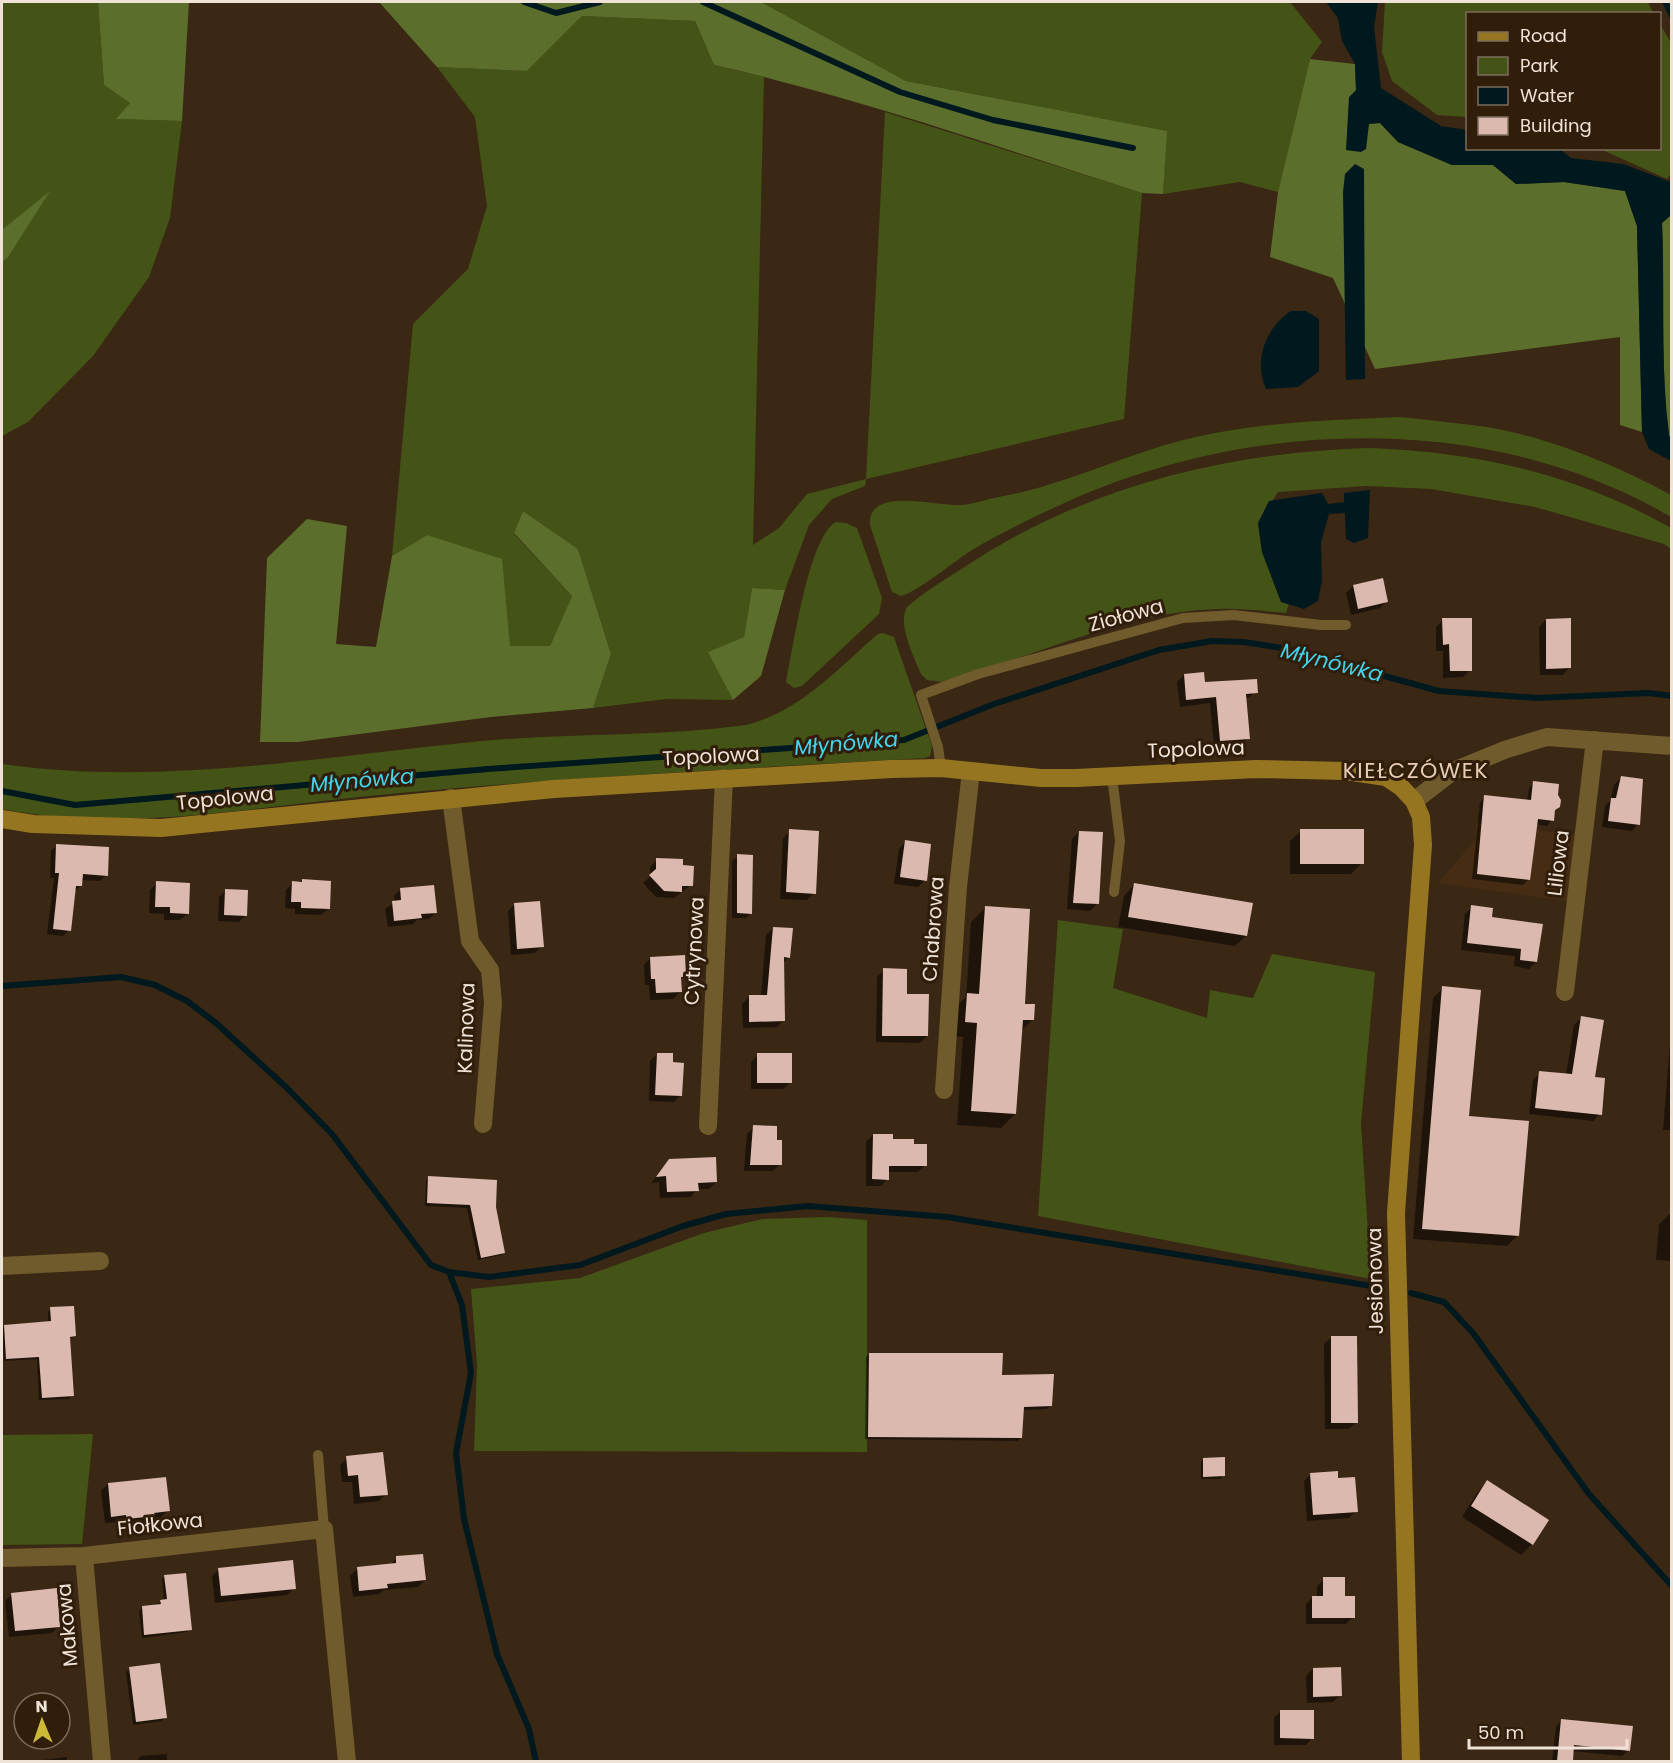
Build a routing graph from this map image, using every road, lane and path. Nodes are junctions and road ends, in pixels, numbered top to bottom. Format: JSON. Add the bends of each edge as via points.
{"nodes":[{"id":1,"x":1346,"y":625,"type":"dead end"},
{"id":2,"x":1595,"y":740,"type":"junction"},
{"id":3,"x":1671,"y":746,"type":"edge"},
{"id":4,"x":941,"y":768,"type":"junction"},
{"id":5,"x":971,"y":771,"type":"junction"},
{"id":6,"x":1112,"y":776,"type":"junction"},
{"id":7,"x":724,"y":778,"type":"junction"},
{"id":8,"x":451,"y":798,"type":"junction"},
{"id":9,"x":1414,"y":801,"type":"junction"},
{"id":10,"x":2,"y":819,"type":"edge"},
{"id":11,"x":1114,"y":892,"type":"dead end"},
{"id":12,"x":1565,"y":992,"type":"dead end"},
{"id":13,"x":944,"y":1090,"type":"dead end"},
{"id":14,"x":483,"y":1124,"type":"dead end"},
{"id":15,"x":708,"y":1126,"type":"dead end"},
{"id":16,"x":100,"y":1261,"type":"dead end"},
{"id":17,"x":2,"y":1266,"type":"edge"},
{"id":18,"x":318,"y":1455,"type":"dead end"},
{"id":19,"x":324,"y":1529,"type":"junction"},
{"id":20,"x":84,"y":1556,"type":"junction"},
{"id":21,"x":2,"y":1558,"type":"edge"},
{"id":22,"x":102,"y":1761,"type":"edge"},
{"id":23,"x":348,"y":1761,"type":"edge"},
{"id":24,"x":1411,"y":1761,"type":"edge"}],
"edges":[{"from":1,"to":4,"type":"lane","name":"Ziołowa","via":[[1234,615],[1183,618],[978,674],[921,695]]},
{"from":2,"to":3,"type":"street"},
{"from":2,"to":9,"type":"street","via":[[1547,737],[1507,749],[1453,771]]},
{"from":2,"to":12,"type":"street","name":"Liliowa"},
{"from":4,"to":5,"type":"street","name":"Topolowa"},
{"from":4,"to":7,"type":"street","name":"Topolowa"},
{"from":5,"to":6,"type":"street","name":"Topolowa","via":[[1041,778]]},
{"from":5,"to":13,"type":"street","name":"Chabrowa","via":[[958,887]]},
{"from":6,"to":9,"type":"street","name":"Topolowa","via":[[1204,770],[1345,771],[1386,777]]},
{"from":6,"to":11,"type":"lane","via":[[1120,841]]},
{"from":7,"to":8,"type":"street","name":"Topolowa"},
{"from":7,"to":15,"type":"street","name":"Cytrynowa"},
{"from":8,"to":10,"type":"street","name":"Topolowa","via":[[161,828],[33,824]]},
{"from":8,"to":14,"type":"street","name":"Kalinowa","via":[[470,941],[490,970],[493,1003]]},
{"from":9,"to":24,"type":"street","name":"Jesionowa","via":[[1421,817],[1423,845],[1396,1213]]},
{"from":16,"to":17,"type":"street"},
{"from":18,"to":19,"type":"lane"},
{"from":19,"to":20,"type":"street","name":"Fiołkowa"},
{"from":19,"to":23,"type":"street"},
{"from":20,"to":21,"type":"street","name":"Fiołkowa"},
{"from":20,"to":22,"type":"street","name":"Makowa"}]}
